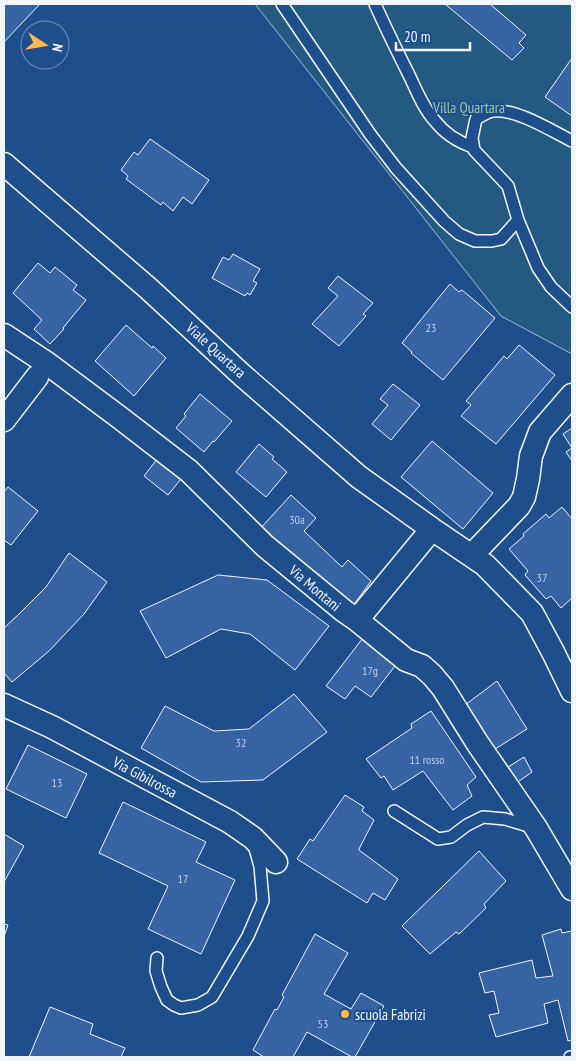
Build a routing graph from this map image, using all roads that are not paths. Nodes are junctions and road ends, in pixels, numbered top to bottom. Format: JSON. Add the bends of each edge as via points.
{"nodes":[{"id":1,"x":282,"y":4,"type":"edge"},
{"id":2,"x":375,"y":4,"type":"edge"},
{"id":3,"x":572,"y":141,"type":"edge"},
{"id":4,"x":473,"y":147,"type":"junction"},
{"id":5,"x":4,"y":164,"type":"edge"},
{"id":6,"x":518,"y":220,"type":"junction"},
{"id":7,"x":572,"y":307,"type":"edge"},
{"id":8,"x":4,"y":335,"type":"edge"},
{"id":9,"x":37,"y":376,"type":"dead end"},
{"id":10,"x":572,"y":395,"type":"edge"},
{"id":11,"x":4,"y":420,"type":"edge"},
{"id":12,"x":432,"y":529,"type":"junction"},
{"id":13,"x":472,"y":555,"type":"junction"},
{"id":14,"x":357,"y":620,"type":"junction"},
{"id":15,"x":572,"y":691,"type":"edge"},
{"id":16,"x":4,"y":705,"type":"edge"},
{"id":17,"x":394,"y":810,"type":"dead end"},
{"id":18,"x":536,"y":828,"type":"junction"},
{"id":19,"x":253,"y":838,"type":"junction"},
{"id":20,"x":276,"y":862,"type":"dead end"},
{"id":21,"x":572,"y":889,"type":"edge"},
{"id":22,"x":157,"y":958,"type":"dead end"}],
"edges":[{"from":1,"to":6,"type":"lane","via":[[370,134],[444,221],[459,234],[483,241],[501,239]]},
{"from":2,"to":4,"type":"lane","via":[[434,121],[450,136]]},
{"from":3,"to":4,"type":"lane","via":[[531,120],[493,111],[476,119]]},
{"from":4,"to":6,"type":"lane","via":[[508,186]]},
{"from":5,"to":12,"type":"street","name":"Viale Quartara","via":[[359,477]]},
{"from":6,"to":7,"type":"lane","via":[[538,268],[551,287]]},
{"from":8,"to":14,"type":"street","name":"Via Montani","via":[[120,416],[189,470],[265,546]]},
{"from":9,"to":11,"type":"street"},
{"from":10,"to":13,"type":"street","via":[[540,432],[519,506]]},
{"from":12,"to":13,"type":"street","name":"Viale Quartara"},
{"from":12,"to":14,"type":"street"},
{"from":13,"to":15,"type":"street","name":"Viale Quartara","via":[[532,614]]},
{"from":14,"to":18,"type":"street","name":"Via Montani","via":[[406,660],[422,666],[432,675]]},
{"from":16,"to":19,"type":"street","name":"Via Gibilrossa","via":[[52,727],[230,822]]},
{"from":17,"to":18,"type":"lane","via":[[438,839],[451,837],[483,817],[506,819]]},
{"from":18,"to":21,"type":"street","name":"Via Montani"},
{"from":19,"to":20,"type":"street","name":"Via Gibilrossa"},
{"from":19,"to":22,"type":"lane","via":[[260,866],[263,901],[248,936],[212,997],[198,1005],[181,1008],[174,1005],[167,1000],[161,987],[156,972]]}]}
